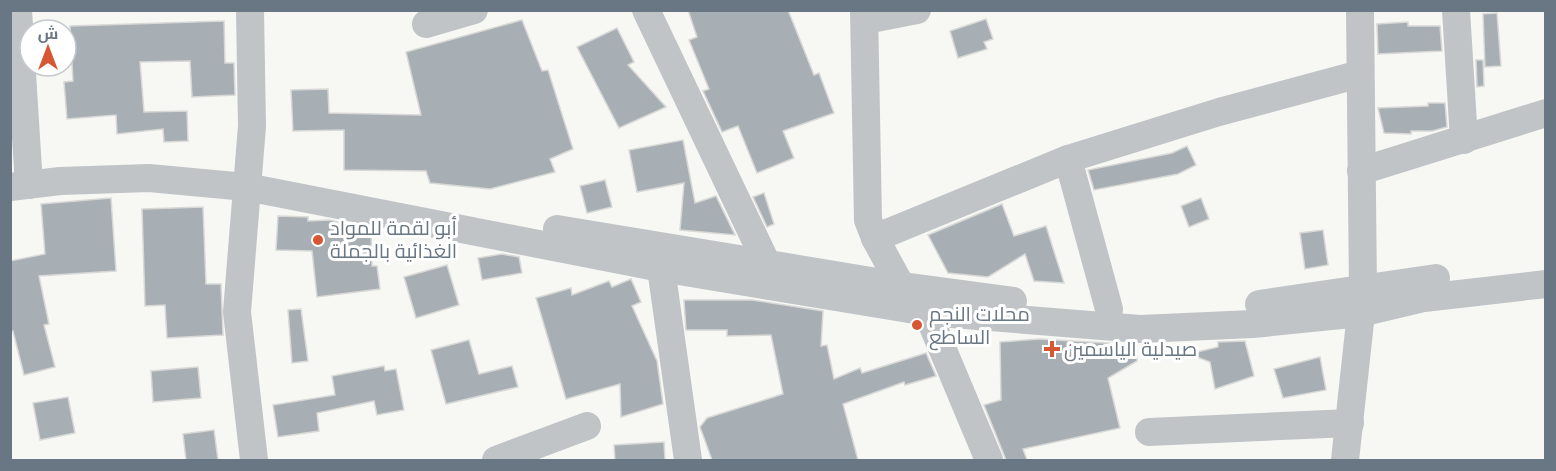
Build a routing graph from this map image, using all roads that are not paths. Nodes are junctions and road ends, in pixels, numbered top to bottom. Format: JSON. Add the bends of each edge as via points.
{"nodes":[{"id":1,"x":18,"y":10,"type":"edge"},
{"id":2,"x":250,"y":10,"type":"edge"},
{"id":3,"x":474,"y":10,"type":"edge"},
{"id":4,"x":646,"y":10,"type":"edge"},
{"id":5,"x":917,"y":10,"type":"edge"},
{"id":6,"x":1360,"y":10,"type":"edge"},
{"id":7,"x":1456,"y":10,"type":"edge"},
{"id":8,"x":865,"y":15,"type":"edge"},
{"id":9,"x":426,"y":24,"type":"dead end"},
{"id":10,"x":1359,"y":74,"type":"junction"},
{"id":11,"x":1545,"y":113,"type":"edge"},
{"id":12,"x":1464,"y":140,"type":"junction"},
{"id":13,"x":1068,"y":159,"type":"junction"},
{"id":14,"x":1361,"y":171,"type":"junction"},
{"id":15,"x":19,"y":176,"type":"edge"},
{"id":16,"x":247,"y":178,"type":"junction"},
{"id":17,"x":875,"y":238,"type":"junction"},
{"id":18,"x":766,"y":262,"type":"junction"},
{"id":19,"x":1545,"y":267,"type":"edge"},
{"id":20,"x":661,"y":268,"type":"junction"},
{"id":21,"x":1545,"y":284,"type":"edge"},
{"id":22,"x":901,"y":286,"type":"junction"},
{"id":23,"x":1362,"y":301,"type":"junction"},
{"id":24,"x":1109,"y":309,"type":"junction"},
{"id":25,"x":927,"y":312,"type":"junction"},
{"id":26,"x":1350,"y":423,"type":"junction"},
{"id":27,"x":587,"y":426,"type":"dead end"},
{"id":28,"x":1149,"y":432,"type":"dead end"},
{"id":29,"x":254,"y":460,"type":"edge"},
{"id":30,"x":496,"y":460,"type":"edge"},
{"id":31,"x":688,"y":460,"type":"edge"},
{"id":32,"x":989,"y":460,"type":"edge"},
{"id":33,"x":1345,"y":460,"type":"edge"}],
"edges":[{"from":1,"to":15,"type":"street"},
{"from":2,"to":16,"type":"street","via":[[252,126]]},
{"from":3,"to":9,"type":"street"},
{"from":4,"to":18,"type":"street"},
{"from":5,"to":8,"type":"street"},
{"from":6,"to":10,"type":"street"},
{"from":7,"to":12,"type":"street"},
{"from":8,"to":17,"type":"street","via":[[868,220]]},
{"from":10,"to":13,"type":"street"},
{"from":10,"to":14,"type":"street"},
{"from":11,"to":12,"type":"street"},
{"from":12,"to":14,"type":"street"},
{"from":13,"to":17,"type":"street"},
{"from":13,"to":24,"type":"street"},
{"from":14,"to":23,"type":"street"},
{"from":15,"to":16,"type":"street"},
{"from":16,"to":18,"type":"street"},
{"from":16,"to":20,"type":"street"},
{"from":16,"to":29,"type":"street","via":[[237,312]]},
{"from":17,"to":22,"type":"street"},
{"from":18,"to":22,"type":"street"},
{"from":19,"to":23,"type":"street","via":[[1450,275]]},
{"from":20,"to":25,"type":"street"},
{"from":20,"to":31,"type":"street"},
{"from":21,"to":23,"type":"street"},
{"from":22,"to":24,"type":"street"},
{"from":22,"to":25,"type":"street"},
{"from":23,"to":24,"type":"street"},
{"from":23,"to":25,"type":"street","via":[[1253,324],[1140,329]]},
{"from":23,"to":26,"type":"street"},
{"from":25,"to":32,"type":"street"},
{"from":26,"to":28,"type":"street"},
{"from":26,"to":33,"type":"street"},
{"from":27,"to":30,"type":"street"}]}
